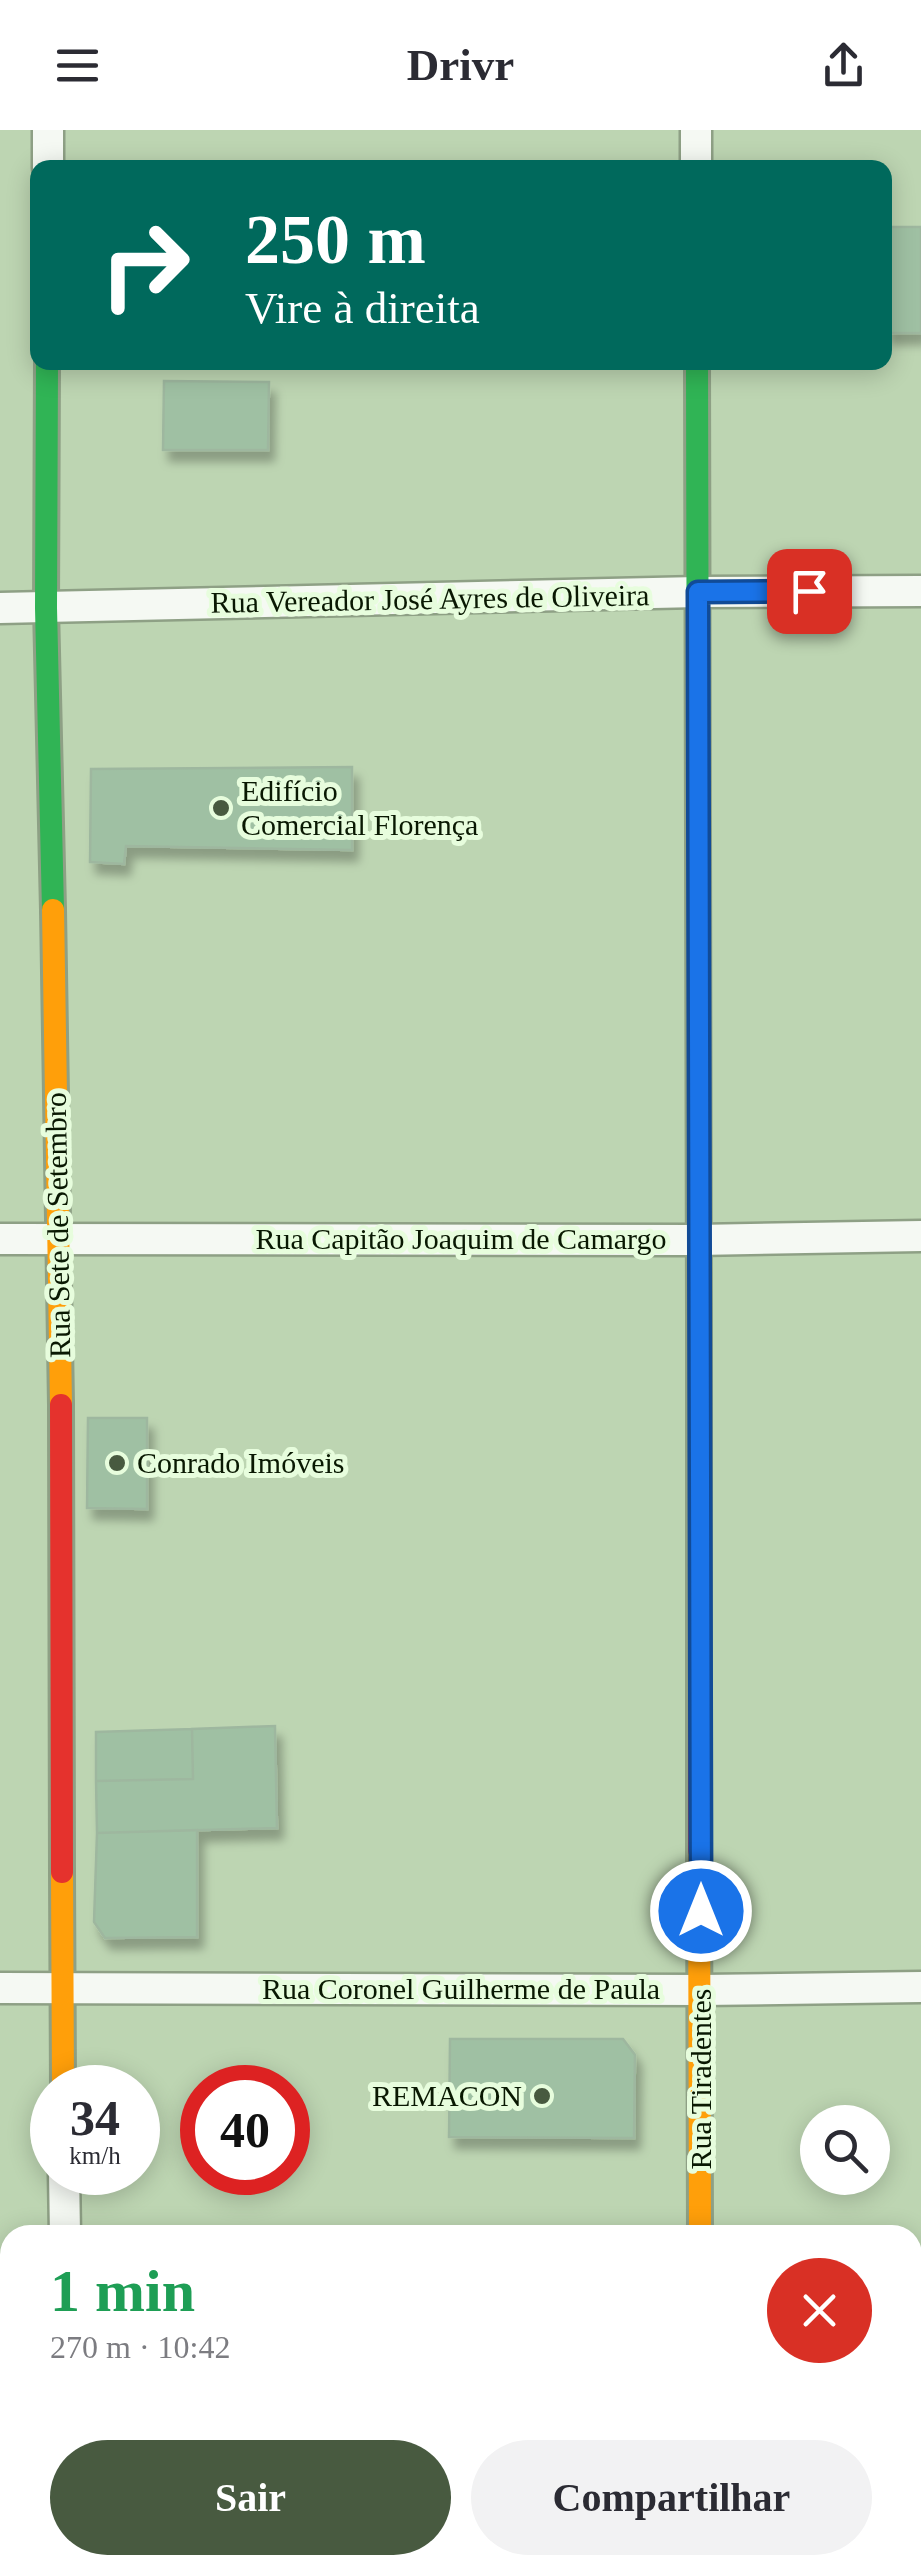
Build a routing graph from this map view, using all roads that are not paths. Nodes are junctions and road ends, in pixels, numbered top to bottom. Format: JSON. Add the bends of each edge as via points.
{"nodes":[{"id":1,"x":48,"y":130,"type":"edge"},
{"id":2,"x":696,"y":130,"type":"edge"},
{"id":3,"x":48,"y":160,"type":"edge"},
{"id":4,"x":696,"y":160,"type":"edge"},
{"id":5,"x":47,"y":370,"type":"edge"},
{"id":6,"x":697,"y":370,"type":"edge"},
{"id":7,"x":921,"y":591,"type":"edge"},
{"id":8,"x":698,"y":592,"type":"junction"},
{"id":9,"x":0,"y":608,"type":"edge"},
{"id":10,"x":46,"y":608,"type":"junction"},
{"id":11,"x":921,"y":1236,"type":"edge"},
{"id":12,"x":60,"y":1238,"type":"junction"},
{"id":13,"x":0,"y":1239,"type":"edge"},
{"id":14,"x":697,"y":1240,"type":"junction"},
{"id":15,"x":921,"y":1987,"type":"edge"},
{"id":16,"x":0,"y":1988,"type":"edge"},
{"id":17,"x":61,"y":1988,"type":"junction"},
{"id":18,"x":702,"y":1990,"type":"junction"},
{"id":19,"x":63,"y":2065,"type":"edge"},
{"id":20,"x":65,"y":2195,"type":"edge"},
{"id":21,"x":66,"y":2225,"type":"edge"},
{"id":22,"x":700,"y":2225,"type":"edge"}],
"edges":[{"from":1,"to":3,"type":"street"},
{"from":2,"to":4,"type":"street"},
{"from":5,"to":10,"type":"street","name":"Rua Sete de Setembro"},
{"from":6,"to":8,"type":"street","name":"Rua Tiradentes"},
{"from":7,"to":8,"type":"street","name":"Rua Vereador José Ayres de Oliveira"},
{"from":8,"to":10,"type":"street","name":"Rua Vereador José Ayres de Oliveira"},
{"from":8,"to":14,"type":"street","name":"Rua Tiradentes"},
{"from":9,"to":10,"type":"street","name":"Rua Vereador José Ayres de Oliveira"},
{"from":10,"to":12,"type":"street","name":"Rua Sete de Setembro"},
{"from":11,"to":14,"type":"street","name":"Rua Capitão Joaquim de Camargo"},
{"from":12,"to":13,"type":"street","name":"Rua Capitão Joaquim de Camargo"},
{"from":12,"to":14,"type":"street","name":"Rua Capitão Joaquim de Camargo"},
{"from":12,"to":17,"type":"street","name":"Rua Sete de Setembro"},
{"from":14,"to":18,"type":"street","name":"Rua Tiradentes"},
{"from":15,"to":18,"type":"street","name":"Rua Coronel Guilherme de Paula"},
{"from":16,"to":17,"type":"street","name":"Rua Coronel Guilherme de Paula"},
{"from":17,"to":18,"type":"street","name":"Rua Coronel Guilherme de Paula"},
{"from":17,"to":19,"type":"street","name":"Rua Sete de Setembro"},
{"from":18,"to":22,"type":"street","name":"Rua Tiradentes"},
{"from":20,"to":21,"type":"street"}]}
